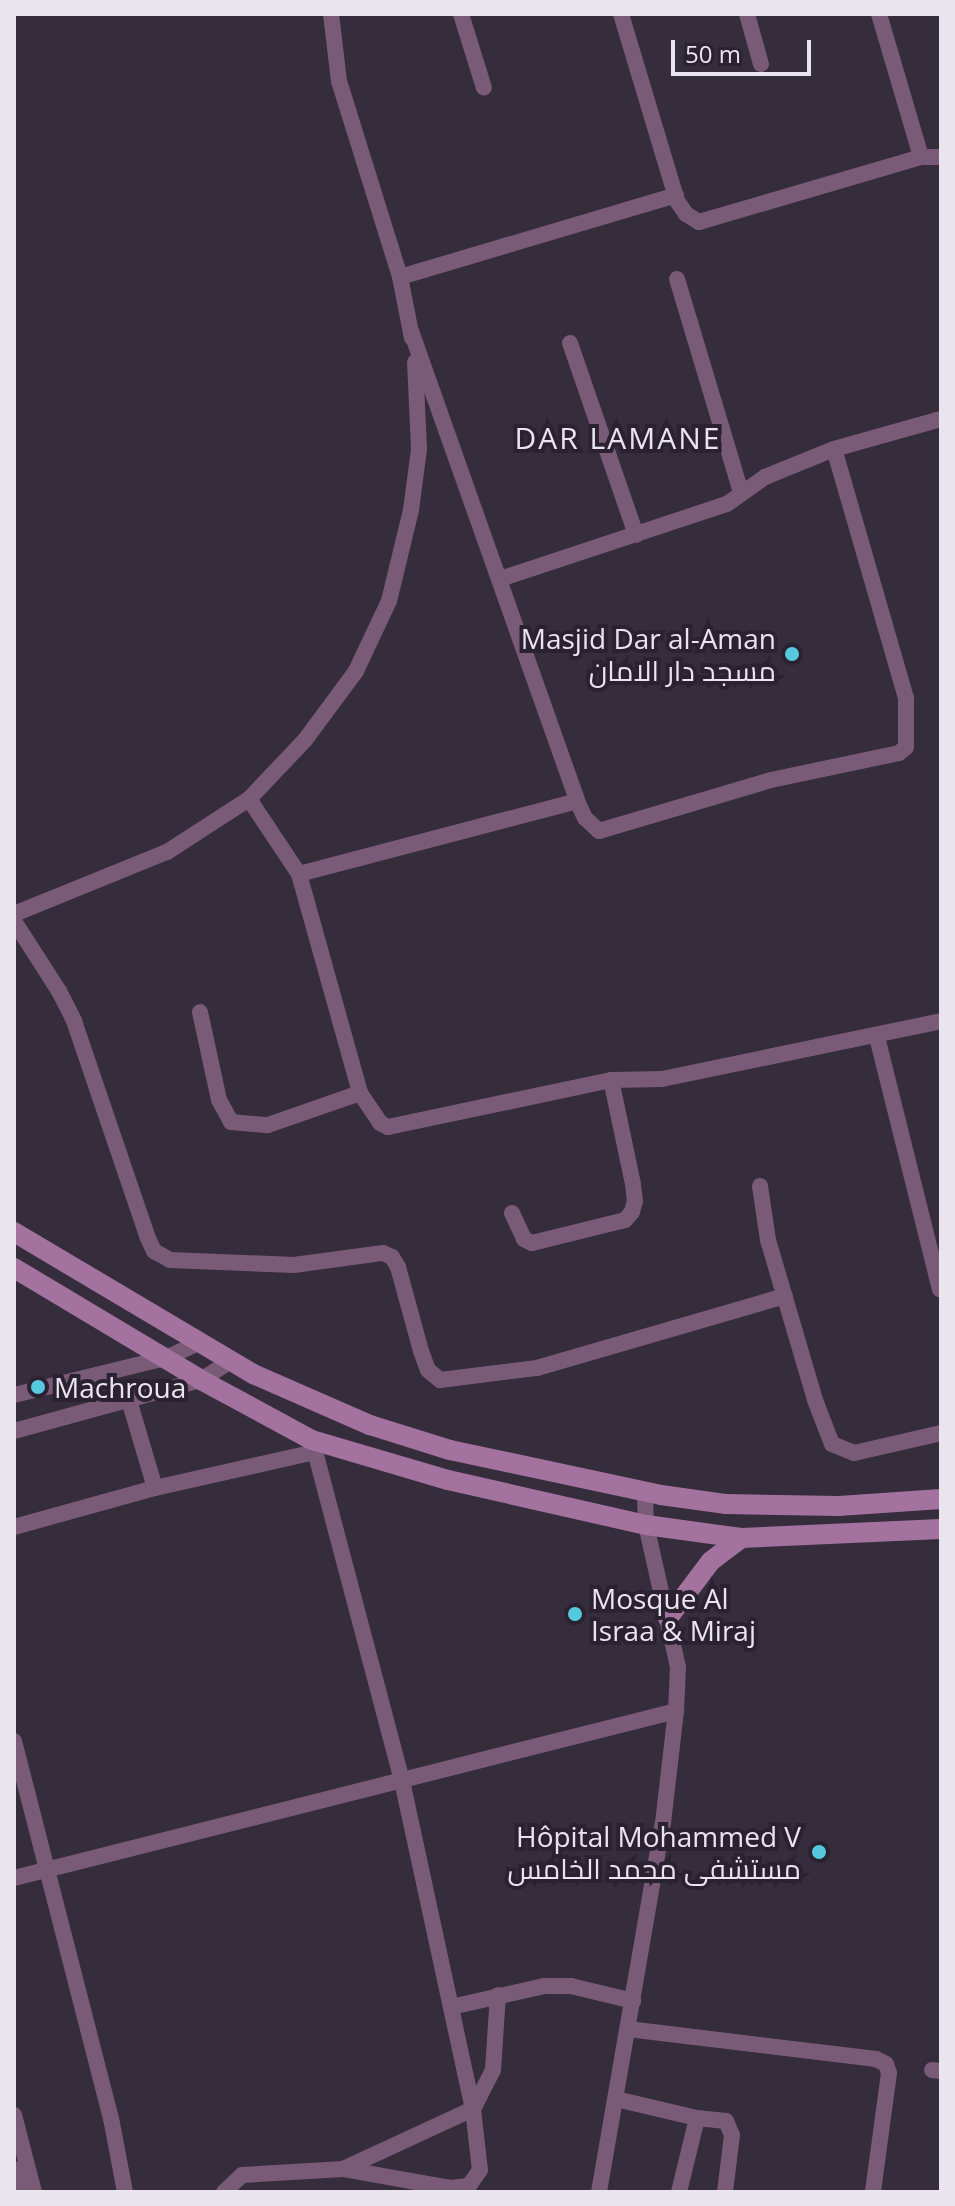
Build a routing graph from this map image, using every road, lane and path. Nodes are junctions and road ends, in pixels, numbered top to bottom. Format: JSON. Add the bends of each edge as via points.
{"nodes":[{"id":1,"x":331,"y":14,"type":"edge"},
{"id":2,"x":461,"y":14,"type":"edge"},
{"id":3,"x":621,"y":14,"type":"edge"},
{"id":4,"x":747,"y":14,"type":"edge"},
{"id":5,"x":879,"y":14,"type":"edge"},
{"id":6,"x":761,"y":64,"type":"dead end"},
{"id":7,"x":484,"y":88,"type":"dead end"},
{"id":8,"x":921,"y":157,"type":"junction"},
{"id":9,"x":941,"y":157,"type":"edge"},
{"id":10,"x":676,"y":195,"type":"junction"},
{"id":11,"x":400,"y":277,"type":"junction"},
{"id":12,"x":677,"y":279,"type":"dead end"},
{"id":13,"x":411,"y":331,"type":"junction"},
{"id":14,"x":570,"y":343,"type":"dead end"},
{"id":15,"x":941,"y":419,"type":"edge"},
{"id":16,"x":834,"y":449,"type":"junction"},
{"id":17,"x":741,"y":493,"type":"junction"},
{"id":18,"x":636,"y":535,"type":"junction"},
{"id":19,"x":500,"y":579,"type":"junction"},
{"id":20,"x":249,"y":799,"type":"junction"},
{"id":21,"x":577,"y":801,"type":"junction"},
{"id":22,"x":299,"y":874,"type":"junction"},
{"id":23,"x":14,"y":914,"type":"edge"},
{"id":24,"x":14,"y":921,"type":"edge"},
{"id":25,"x":200,"y":1012,"type":"dead end"},
{"id":26,"x":941,"y":1021,"type":"edge"},
{"id":27,"x":877,"y":1037,"type":"junction"},
{"id":28,"x":611,"y":1080,"type":"junction"},
{"id":29,"x":360,"y":1093,"type":"junction"},
{"id":30,"x":760,"y":1186,"type":"dead end"},
{"id":31,"x":512,"y":1213,"type":"dead end"},
{"id":32,"x":14,"y":1232,"type":"edge"},
{"id":33,"x":14,"y":1268,"type":"edge"},
{"id":34,"x":940,"y":1289,"type":"edge"},
{"id":35,"x":785,"y":1296,"type":"junction"},
{"id":36,"x":200,"y":1342,"type":"junction"},
{"id":37,"x":166,"y":1358,"type":"junction"},
{"id":38,"x":230,"y":1361,"type":"junction"},
{"id":39,"x":201,"y":1380,"type":"junction"},
{"id":40,"x":14,"y":1395,"type":"edge"},
{"id":41,"x":129,"y":1400,"type":"junction"},
{"id":42,"x":14,"y":1431,"type":"edge"},
{"id":43,"x":941,"y":1433,"type":"edge"},
{"id":44,"x":313,"y":1446,"type":"junction"},
{"id":45,"x":155,"y":1488,"type":"junction"},
{"id":46,"x":645,"y":1492,"type":"junction"},
{"id":47,"x":941,"y":1499,"type":"edge"},
{"id":48,"x":646,"y":1525,"type":"junction"},
{"id":49,"x":14,"y":1527,"type":"edge"},
{"id":50,"x":941,"y":1529,"type":"edge"},
{"id":51,"x":741,"y":1538,"type":"junction"},
{"id":52,"x":668,"y":1618,"type":"junction"},
{"id":53,"x":676,"y":1711,"type":"junction"},
{"id":54,"x":14,"y":1741,"type":"edge"},
{"id":55,"x":402,"y":1781,"type":"junction"},
{"id":56,"x":46,"y":1871,"type":"junction"},
{"id":57,"x":14,"y":1878,"type":"edge"},
{"id":58,"x":498,"y":1995,"type":"junction"},
{"id":59,"x":633,"y":2001,"type":"junction"},
{"id":60,"x":451,"y":2007,"type":"junction"},
{"id":61,"x":628,"y":2029,"type":"junction"},
{"id":62,"x":616,"y":2099,"type":"junction"},
{"id":63,"x":473,"y":2109,"type":"junction"},
{"id":64,"x":14,"y":2115,"type":"edge"},
{"id":65,"x":697,"y":2118,"type":"junction"},
{"id":66,"x":14,"y":2169,"type":"edge"},
{"id":67,"x":343,"y":2169,"type":"junction"},
{"id":68,"x":20,"y":2192,"type":"edge"},
{"id":69,"x":34,"y":2192,"type":"edge"},
{"id":70,"x":125,"y":2192,"type":"edge"},
{"id":71,"x":224,"y":2192,"type":"edge"},
{"id":72,"x":599,"y":2192,"type":"edge"},
{"id":73,"x":679,"y":2192,"type":"edge"},
{"id":74,"x":725,"y":2192,"type":"edge"},
{"id":75,"x":873,"y":2192,"type":"edge"}],
"edges":[{"from":1,"to":11,"type":"street","via":[[339,81]]},
{"from":2,"to":7,"type":"street"},
{"from":3,"to":10,"type":"street"},
{"from":4,"to":6,"type":"street"},
{"from":5,"to":8,"type":"street"},
{"from":8,"to":9,"type":"street"},
{"from":8,"to":10,"type":"street","via":[[703,223],[686,214]]},
{"from":10,"to":11,"type":"street"},
{"from":11,"to":13,"type":"street"},
{"from":12,"to":17,"type":"street"},
{"from":13,"to":19,"type":"street"},
{"from":13,"to":20,"type":"street","via":[[419,449],[389,601],[356,671],[305,740]]},
{"from":14,"to":18,"type":"street"},
{"from":15,"to":16,"type":"street"},
{"from":16,"to":17,"type":"street","via":[[765,477]]},
{"from":16,"to":21,"type":"street","via":[[906,698],[906,747],[599,831]]},
{"from":17,"to":18,"type":"street","via":[[727,504]]},
{"from":18,"to":19,"type":"street"},
{"from":19,"to":21,"type":"street"},
{"from":20,"to":22,"type":"street"},
{"from":20,"to":23,"type":"street","via":[[167,852]]},
{"from":21,"to":22,"type":"street"},
{"from":22,"to":29,"type":"street"},
{"from":24,"to":35,"type":"street","via":[[74,1021],[147,1236],[154,1251],[170,1260],[294,1265],[383,1253],[392,1257],[428,1370],[440,1380],[537,1368]]},
{"from":25,"to":29,"type":"street","via":[[219,1100],[231,1122],[268,1125]]},
{"from":26,"to":27,"type":"street"},
{"from":27,"to":28,"type":"street","via":[[662,1079]]},
{"from":27,"to":34,"type":"street"},
{"from":28,"to":29,"type":"street","via":[[388,1127]]},
{"from":28,"to":31,"type":"street","via":[[633,1184],[632,1212],[625,1220],[532,1243],[524,1239]]},
{"from":30,"to":35,"type":"street","via":[[768,1240]]},
{"from":32,"to":36,"type":"street"},
{"from":33,"to":37,"type":"street"},
{"from":35,"to":43,"type":"street","via":[[832,1444],[854,1453]]},
{"from":36,"to":37,"type":"street"},
{"from":36,"to":38,"type":"street"},
{"from":37,"to":39,"type":"street"},
{"from":37,"to":40,"type":"street"},
{"from":38,"to":39,"type":"street"},
{"from":38,"to":46,"type":"street","via":[[370,1425],[450,1450]]},
{"from":39,"to":41,"type":"street"},
{"from":39,"to":44,"type":"street"},
{"from":41,"to":42,"type":"street"},
{"from":41,"to":45,"type":"street"},
{"from":44,"to":45,"type":"street"},
{"from":44,"to":48,"type":"street"},
{"from":44,"to":55,"type":"street"},
{"from":45,"to":49,"type":"street"},
{"from":46,"to":47,"type":"street","via":[[726,1504],[839,1506]]},
{"from":46,"to":48,"type":"street"},
{"from":48,"to":51,"type":"street"},
{"from":48,"to":52,"type":"street"},
{"from":50,"to":51,"type":"street"},
{"from":51,"to":52,"type":"street","via":[[711,1561]]},
{"from":52,"to":53,"type":"street","via":[[678,1667]]},
{"from":53,"to":55,"type":"street"},
{"from":53,"to":59,"type":"street"},
{"from":54,"to":56,"type":"street"},
{"from":55,"to":56,"type":"street"},
{"from":55,"to":60,"type":"street"},
{"from":56,"to":57,"type":"street"},
{"from":56,"to":70,"type":"street","via":[[111,2118]]},
{"from":58,"to":59,"type":"street","via":[[571,1986]]},
{"from":58,"to":60,"type":"street"},
{"from":58,"to":63,"type":"street","via":[[493,2070]]},
{"from":59,"to":61,"type":"street"},
{"from":60,"to":63,"type":"street"},
{"from":61,"to":62,"type":"street"},
{"from":61,"to":75,"type":"street","via":[[886,2064]]},
{"from":62,"to":65,"type":"street"},
{"from":62,"to":72,"type":"street"},
{"from":63,"to":67,"type":"street"},
{"from":63,"to":67,"type":"street","via":[[480,2170],[469,2186],[450,2188]]},
{"from":64,"to":69,"type":"street"},
{"from":65,"to":73,"type":"street"},
{"from":65,"to":74,"type":"street","via":[[726,2121],[732,2128]]},
{"from":66,"to":68,"type":"street"},
{"from":67,"to":71,"type":"street","via":[[242,2175]]}]}
